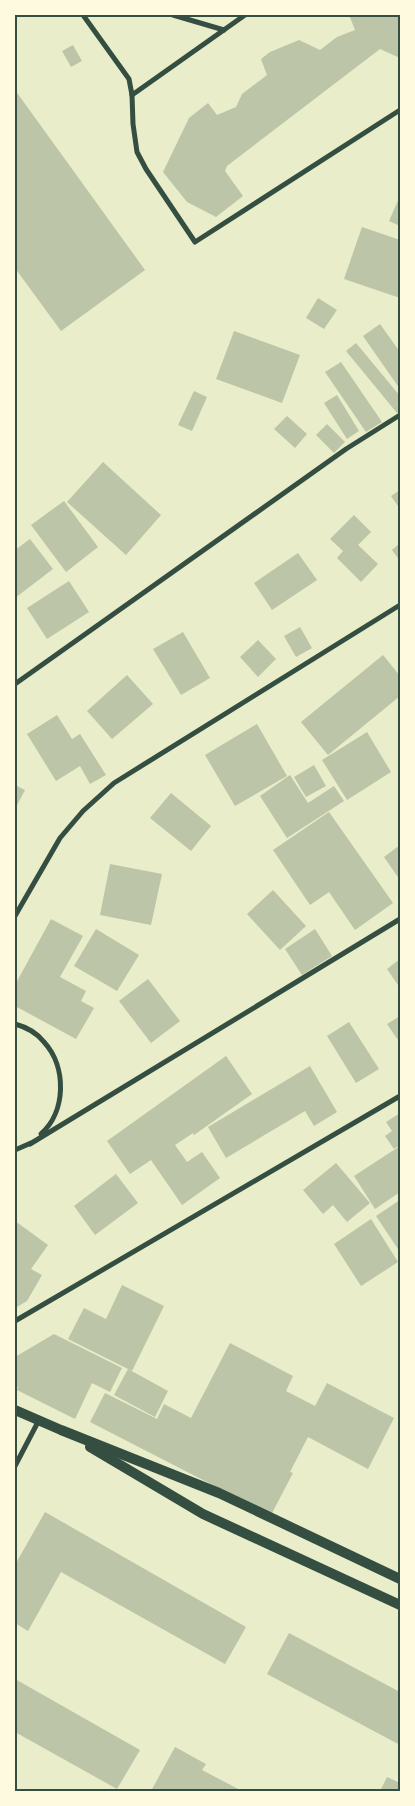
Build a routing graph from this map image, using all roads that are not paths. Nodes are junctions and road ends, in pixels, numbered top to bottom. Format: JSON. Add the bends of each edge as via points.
{"nodes":[{"id":1,"x":83,"y":15,"type":"edge"},
{"id":2,"x":173,"y":15,"type":"edge"},
{"id":3,"x":245,"y":15,"type":"edge"},
{"id":4,"x":224,"y":30,"type":"junction"},
{"id":5,"x":132,"y":94,"type":"junction"},
{"id":6,"x":400,"y":110,"type":"edge"},
{"id":7,"x":400,"y":415,"type":"edge"},
{"id":8,"x":400,"y":605,"type":"edge"},
{"id":9,"x":15,"y":684,"type":"edge"},
{"id":10,"x":15,"y":916,"type":"edge"},
{"id":11,"x":400,"y":919,"type":"edge"},
{"id":12,"x":15,"y":1024,"type":"edge"},
{"id":13,"x":400,"y":1096,"type":"edge"},
{"id":14,"x":30,"y":1144,"type":"junction"},
{"id":15,"x":15,"y":1150,"type":"edge"},
{"id":16,"x":15,"y":1321,"type":"edge"},
{"id":17,"x":15,"y":1410,"type":"edge"},
{"id":18,"x":40,"y":1420,"type":"junction"},
{"id":19,"x":61,"y":1430,"type":"junction"},
{"id":20,"x":15,"y":1466,"type":"edge"},
{"id":21,"x":400,"y":1578,"type":"edge"},
{"id":22,"x":400,"y":1605,"type":"edge"}],
"edges":[{"from":1,"to":5,"type":"street","via":[[129,79]]},
{"from":2,"to":4,"type":"street"},
{"from":3,"to":4,"type":"street"},
{"from":4,"to":5,"type":"street"},
{"from":5,"to":6,"type":"street","via":[[137,152],[195,242]]},
{"from":7,"to":9,"type":"street","via":[[346,449]]},
{"from":8,"to":10,"type":"street","via":[[114,782],[60,838]]},
{"from":11,"to":14,"type":"street"},
{"from":12,"to":14,"type":"street","via":[[27,1028],[45,1042],[57,1062],[61,1086],[57,1109],[46,1130]]},
{"from":13,"to":16,"type":"street"},
{"from":14,"to":15,"type":"street"},
{"from":17,"to":18,"type":"main road"},
{"from":18,"to":19,"type":"main road"},
{"from":18,"to":20,"type":"street"},
{"from":19,"to":21,"type":"main road","via":[[218,1493]]},
{"from":19,"to":22,"type":"main road","via":[[203,1514]]}]}
